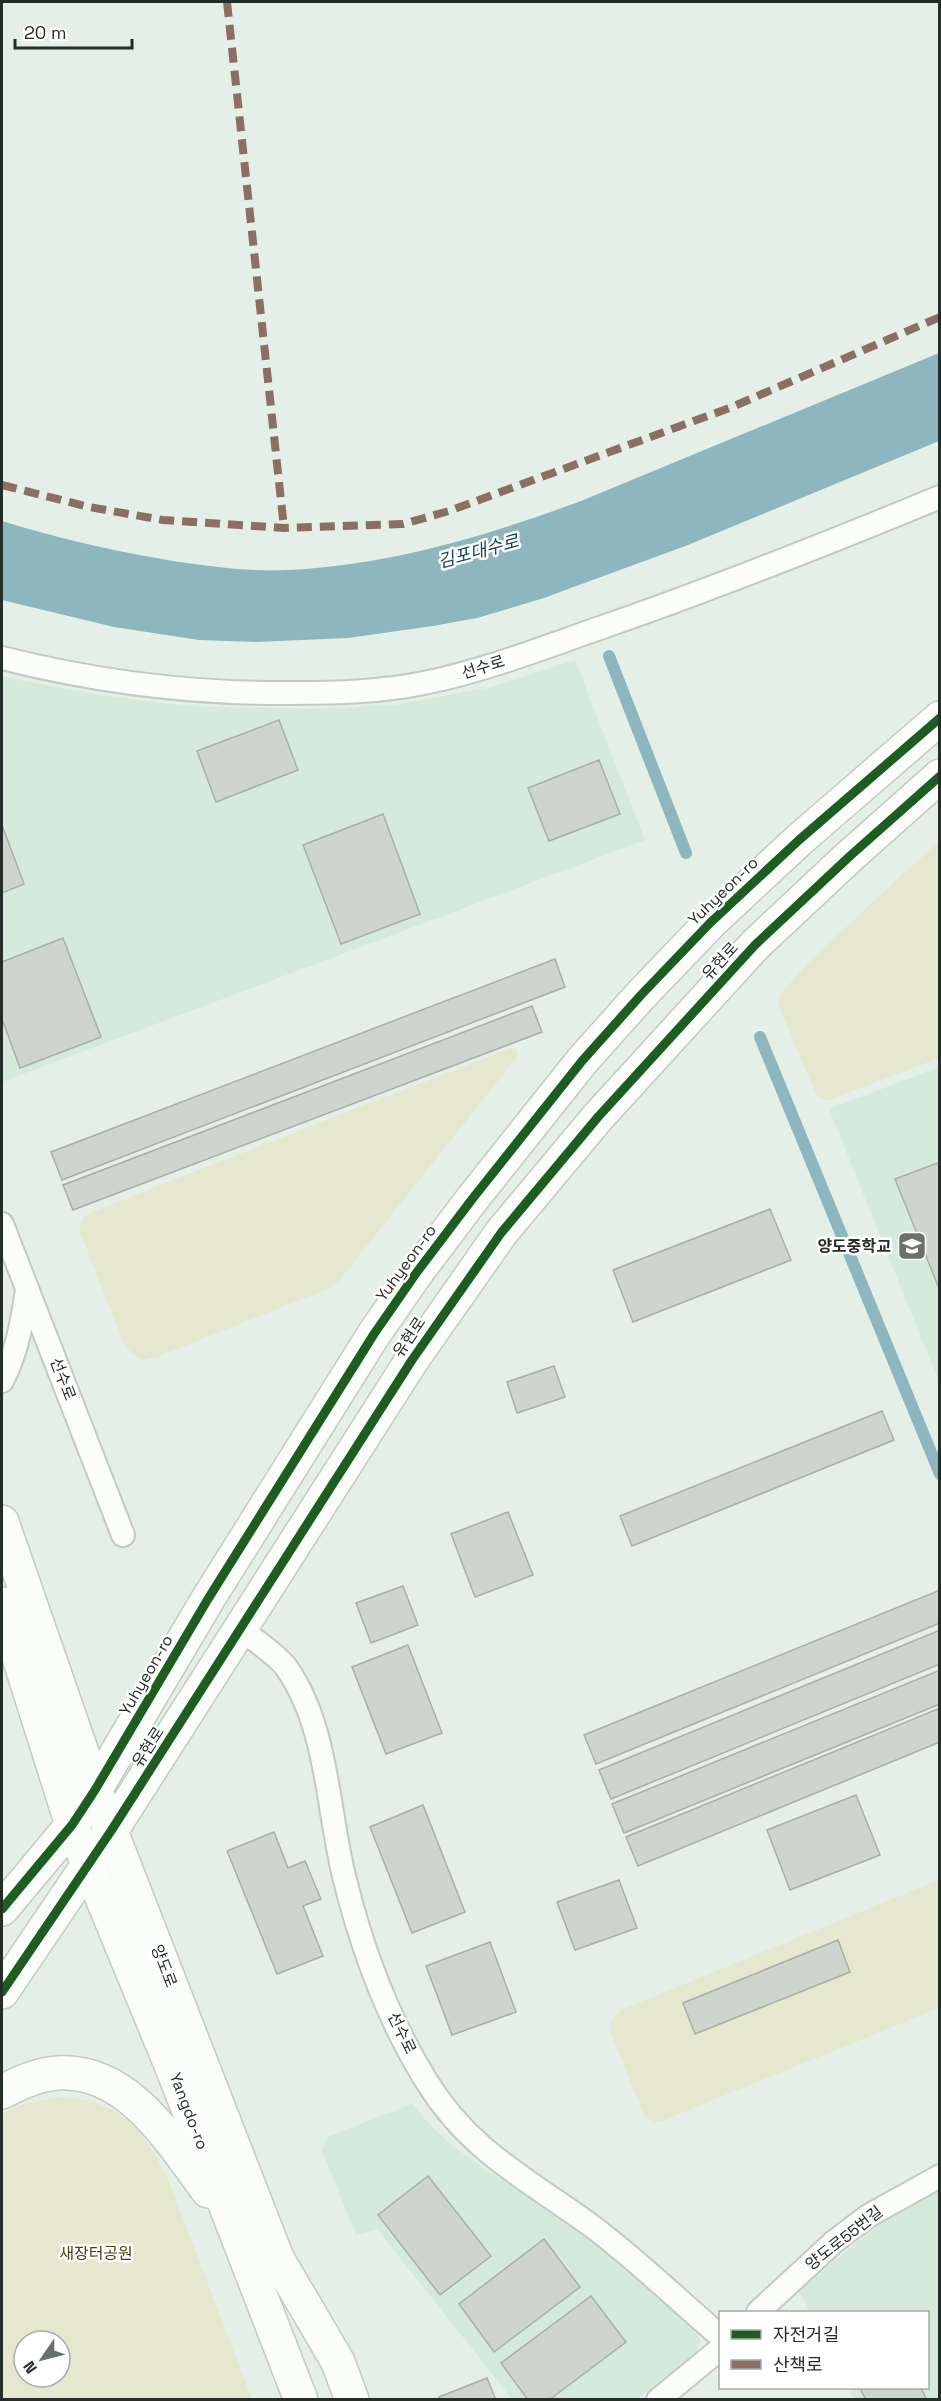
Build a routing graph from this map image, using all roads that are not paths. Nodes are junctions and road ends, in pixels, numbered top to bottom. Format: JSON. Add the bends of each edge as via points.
{"nodes":[{"id":1,"x":939,"y":497,"type":"edge"},
{"id":2,"x":2,"y":658,"type":"edge"},
{"id":3,"x":939,"y":718,"type":"edge"},
{"id":4,"x":939,"y":776,"type":"edge"},
{"id":5,"x":2,"y":1224,"type":"edge"},
{"id":6,"x":27,"y":1288,"type":"junction"},
{"id":7,"x":2,"y":1381,"type":"edge"},
{"id":8,"x":2,"y":1522,"type":"edge"},
{"id":9,"x":123,"y":1535,"type":"dead end"},
{"id":10,"x":2,"y":1604,"type":"edge"},
{"id":11,"x":242,"y":1629,"type":"junction"},
{"id":12,"x":95,"y":1790,"type":"junction"},
{"id":13,"x":72,"y":1825,"type":"junction"},
{"id":14,"x":111,"y":1831,"type":"junction"},
{"id":15,"x":88,"y":1864,"type":"junction"},
{"id":16,"x":2,"y":1909,"type":"edge"},
{"id":17,"x":2,"y":1992,"type":"edge"},
{"id":18,"x":2,"y":2092,"type":"edge"},
{"id":19,"x":939,"y":2176,"type":"edge"},
{"id":20,"x":234,"y":2226,"type":"junction"},
{"id":21,"x":760,"y":2311,"type":"edge"},
{"id":22,"x":719,"y":2335,"type":"edge"},
{"id":23,"x":719,"y":2350,"type":"edge"},
{"id":24,"x":301,"y":2400,"type":"edge"},
{"id":25,"x":352,"y":2400,"type":"edge"},
{"id":26,"x":658,"y":2400,"type":"edge"}],
"edges":[{"from":1,"to":2,"type":"lane","name":"선수로","via":[[678,601],[529,653],[423,683],[353,693],[241,693],[152,687],[59,673]]},
{"from":3,"to":12,"type":"street","name":"Yuhyeon-ro","via":[[702,931],[582,1061],[473,1198],[374,1334],[208,1599]]},
{"from":4,"to":11,"type":"street","name":"유현로","via":[[755,945],[598,1117],[501,1233],[411,1360]]},
{"from":5,"to":6,"type":"lane","name":"선수로"},
{"from":6,"to":7,"type":"lane","via":[[20,1336]]},
{"from":6,"to":9,"type":"lane","name":"선수로"},
{"from":8,"to":12,"type":"street","name":"양도로"},
{"from":10,"to":13,"type":"street"},
{"from":11,"to":14,"type":"street","name":"유현로"},
{"from":11,"to":22,"type":"lane","name":"선수로","via":[[285,1666],[305,1701],[324,1770],[345,1881],[365,1948],[400,2033],[426,2081],[451,2117],[481,2147],[594,2228]]},
{"from":12,"to":13,"type":"street","name":"Yuhyeon-ro"},
{"from":12,"to":14,"type":"street","name":"양도로"},
{"from":13,"to":15,"type":"street","name":"Yangdo-ro"},
{"from":13,"to":16,"type":"street","name":"Yuhyeon-ro"},
{"from":14,"to":15,"type":"street","name":"유현로"},
{"from":14,"to":25,"type":"street","name":"양도로","via":[[277,2258],[338,2362]]},
{"from":15,"to":17,"type":"street","name":"유현로"},
{"from":15,"to":20,"type":"street","name":"Yangdo-ro"},
{"from":18,"to":20,"type":"street","via":[[35,2077],[59,2073],[105,2082],[156,2122]]},
{"from":19,"to":21,"type":"lane","name":"양도로55번길","via":[[868,2216],[835,2241]]},
{"from":20,"to":24,"type":"street","name":"Yangdo-ro"},
{"from":23,"to":26,"type":"lane"}]}
